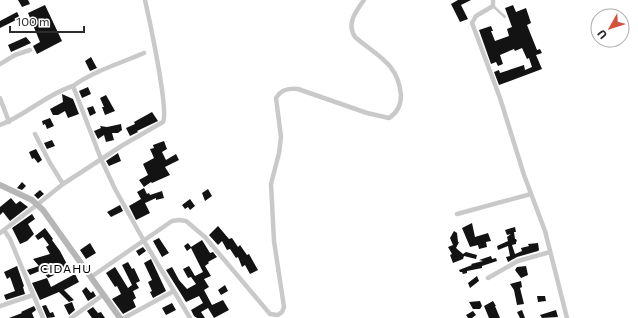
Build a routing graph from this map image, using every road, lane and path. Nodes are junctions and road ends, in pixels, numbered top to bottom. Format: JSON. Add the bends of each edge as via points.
{"nodes":[{"id":1,"x":145,"y":0,"type":"edge"},
{"id":2,"x":364,"y":0,"type":"edge"},
{"id":3,"x":493,"y":0,"type":"edge"},
{"id":4,"x":493,"y":6,"type":"junction"},
{"id":5,"x":505,"y":17,"type":"dead end"},
{"id":6,"x":30,"y":50,"type":"dead end"},
{"id":7,"x":144,"y":53,"type":"dead end"},
{"id":8,"x":0,"y":64,"type":"edge"},
{"id":9,"x":73,"y":86,"type":"junction"},
{"id":10,"x":0,"y":98,"type":"edge"},
{"id":11,"x":9,"y":122,"type":"junction"},
{"id":12,"x":0,"y":125,"type":"edge"},
{"id":13,"x":34,"y":134,"type":"dead end"},
{"id":14,"x":101,"y":159,"type":"junction"},
{"id":15,"x":63,"y":184,"type":"junction"},
{"id":16,"x":0,"y":185,"type":"edge"},
{"id":17,"x":531,"y":194,"type":"junction"},
{"id":18,"x":38,"y":204,"type":"junction"},
{"id":19,"x":457,"y":214,"type":"dead end"},
{"id":20,"x":2,"y":231,"type":"edge"},
{"id":21,"x":144,"y":240,"type":"junction"},
{"id":22,"x":550,"y":252,"type":"junction"},
{"id":23,"x":91,"y":277,"type":"junction"},
{"id":24,"x":488,"y":278,"type":"dead end"},
{"id":25,"x":174,"y":291,"type":"junction"},
{"id":26,"x":33,"y":295,"type":"junction"},
{"id":27,"x":103,"y":295,"type":"junction"},
{"id":28,"x":0,"y":306,"type":"edge"},
{"id":29,"x":43,"y":318,"type":"edge"},
{"id":30,"x":71,"y":318,"type":"edge"},
{"id":31,"x":120,"y":318,"type":"edge"},
{"id":32,"x":124,"y":318,"type":"edge"},
{"id":33,"x":190,"y":318,"type":"edge"},
{"id":34,"x":567,"y":318,"type":"edge"}],
"edges":[{"from":1,"to":14,"type":"street","via":[[163,98],[164,120]]},
{"from":2,"to":21,"type":"street","via":[[352,18],[351,30],[355,37],[393,68],[400,87],[401,102],[389,118],[298,89],[286,89],[276,98],[281,137],[271,184],[274,234],[284,307],[282,312],[278,315],[270,314],[205,237],[186,221],[172,221]]},
{"from":3,"to":4,"type":"street"},
{"from":4,"to":5,"type":"lane"},
{"from":4,"to":17,"type":"street","via":[[476,16],[472,23],[500,98]]},
{"from":6,"to":8,"type":"street"},
{"from":7,"to":9,"type":"street"},
{"from":9,"to":11,"type":"street","via":[[58,92]]},
{"from":9,"to":14,"type":"street"},
{"from":10,"to":11,"type":"street"},
{"from":11,"to":12,"type":"street"},
{"from":13,"to":15,"type":"street"},
{"from":14,"to":15,"type":"street"},
{"from":14,"to":21,"type":"street"},
{"from":15,"to":18,"type":"street"},
{"from":16,"to":18,"type":"main road"},
{"from":17,"to":19,"type":"street"},
{"from":17,"to":22,"type":"street"},
{"from":18,"to":20,"type":"street"},
{"from":18,"to":23,"type":"main road"},
{"from":20,"to":26,"type":"street","via":[[10,239]]},
{"from":21,"to":23,"type":"street"},
{"from":21,"to":25,"type":"street"},
{"from":22,"to":24,"type":"street","via":[[518,262]]},
{"from":22,"to":34,"type":"street"},
{"from":23,"to":27,"type":"main road"},
{"from":25,"to":32,"type":"street"},
{"from":25,"to":33,"type":"street"},
{"from":26,"to":28,"type":"street"},
{"from":26,"to":29,"type":"street"},
{"from":27,"to":30,"type":"street"},
{"from":27,"to":31,"type":"main road"}]}
